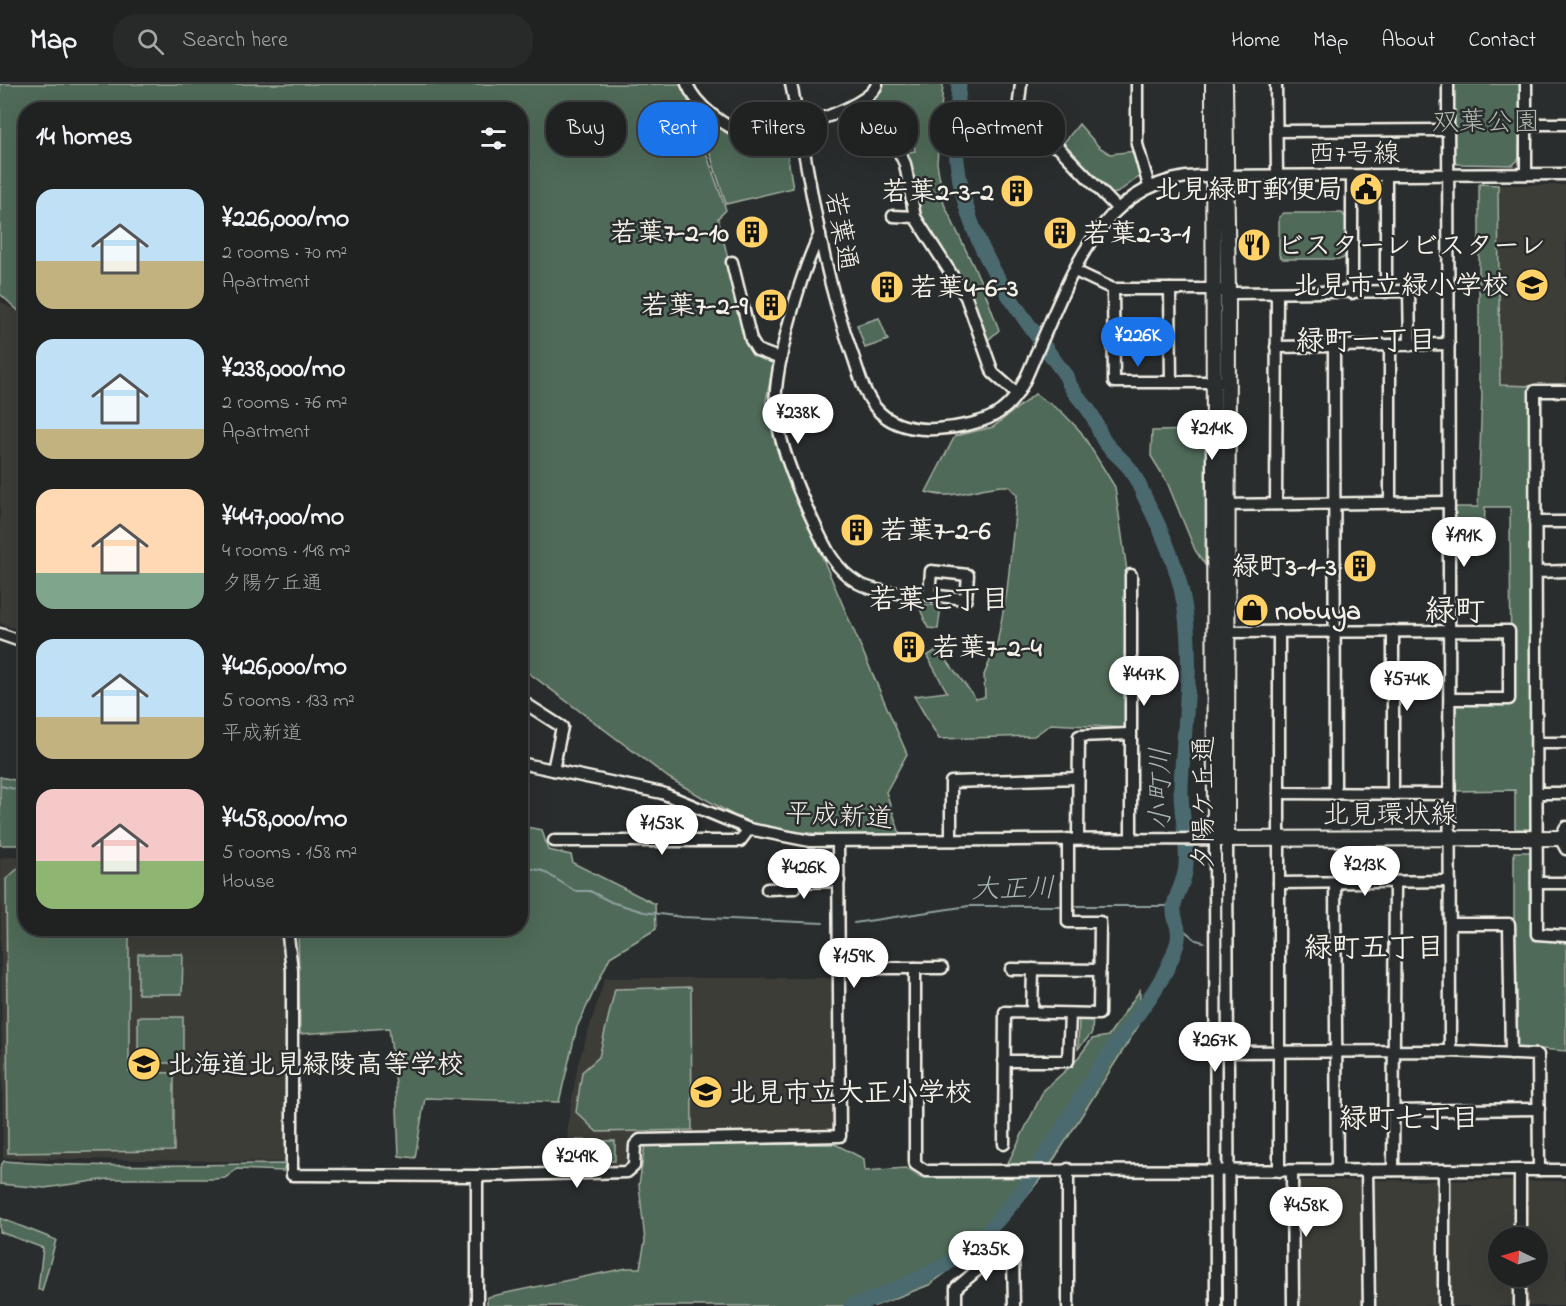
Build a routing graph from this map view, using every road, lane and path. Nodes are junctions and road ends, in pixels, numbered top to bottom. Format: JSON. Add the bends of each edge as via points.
{"nodes":[{"id":1,"x":687,"y":84,"type":"edge"},
{"id":2,"x":791,"y":84,"type":"edge"},
{"id":3,"x":877,"y":84,"type":"edge"},
{"id":4,"x":1021,"y":84,"type":"edge"},
{"id":5,"x":1137,"y":84,"type":"edge"},
{"id":6,"x":1213,"y":84,"type":"edge"},
{"id":7,"x":1225,"y":84,"type":"edge"},
{"id":8,"x":1275,"y":84,"type":"edge"},
{"id":9,"x":1448,"y":84,"type":"edge"},
{"id":10,"x":1526,"y":84,"type":"edge"},
{"id":11,"x":795,"y":102,"type":"edge"},
{"id":12,"x":827,"y":115,"type":"edge"},
{"id":13,"x":1526,"y":124,"type":"junction"},
{"id":14,"x":1566,"y":124,"type":"edge"},
{"id":15,"x":730,"y":126,"type":"edge"},
{"id":16,"x":1447,"y":130,"type":"junction"},
{"id":17,"x":1277,"y":131,"type":"junction"},
{"id":18,"x":806,"y":156,"type":"edge"},
{"id":19,"x":902,"y":156,"type":"edge"},
{"id":20,"x":1526,"y":174,"type":"junction"},
{"id":21,"x":1566,"y":174,"type":"edge"},
{"id":22,"x":1220,"y":175,"type":"junction"},
{"id":23,"x":1277,"y":175,"type":"junction"},
{"id":24,"x":1448,"y":175,"type":"junction"},
{"id":25,"x":1352,"y":176,"type":"junction"},
{"id":26,"x":1386,"y":176,"type":"junction"},
{"id":27,"x":1149,"y":186,"type":"junction"},
{"id":28,"x":1117,"y":208,"type":"junction"},
{"id":29,"x":893,"y":216,"type":"dead end"},
{"id":30,"x":915,"y":217,"type":"junction"},
{"id":31,"x":820,"y":234,"type":"junction"},
{"id":32,"x":732,"y":262,"type":"dead end"},
{"id":33,"x":1075,"y":271,"type":"junction"},
{"id":34,"x":1113,"y":289,"type":"junction"},
{"id":35,"x":1214,"y":289,"type":"junction"},
{"id":36,"x":1170,"y":290,"type":"junction"},
{"id":37,"x":1352,"y":292,"type":"junction"},
{"id":38,"x":1386,"y":292,"type":"junction"},
{"id":39,"x":1228,"y":293,"type":"junction"},
{"id":40,"x":1277,"y":293,"type":"junction"},
{"id":41,"x":1449,"y":344,"type":"junction"},
{"id":42,"x":1410,"y":345,"type":"junction"},
{"id":43,"x":1334,"y":346,"type":"junction"},
{"id":44,"x":1390,"y":346,"type":"junction"},
{"id":45,"x":1276,"y":347,"type":"junction"},
{"id":46,"x":781,"y":359,"type":"junction"},
{"id":47,"x":1171,"y":382,"type":"junction"},
{"id":48,"x":1221,"y":382,"type":"junction"},
{"id":49,"x":1566,"y":391,"type":"edge"},
{"id":50,"x":1017,"y":394,"type":"junction"},
{"id":51,"x":1390,"y":502,"type":"junction"},
{"id":52,"x":1448,"y":502,"type":"junction"},
{"id":53,"x":1333,"y":503,"type":"junction"},
{"id":54,"x":1276,"y":504,"type":"junction"},
{"id":55,"x":1221,"y":505,"type":"junction"},
{"id":56,"x":1535,"y":522,"type":"junction"},
{"id":57,"x":1566,"y":522,"type":"edge"},
{"id":58,"x":1566,"y":571,"type":"edge"},
{"id":59,"x":1536,"y":572,"type":"junction"},
{"id":60,"x":1131,"y":575,"type":"dead end"},
{"id":61,"x":929,"y":595,"type":"dead end"},
{"id":62,"x":1335,"y":631,"type":"junction"},
{"id":63,"x":1393,"y":631,"type":"junction"},
{"id":64,"x":1450,"y":631,"type":"junction"},
{"id":65,"x":1221,"y":632,"type":"junction"},
{"id":66,"x":1278,"y":632,"type":"junction"},
{"id":67,"x":0,"y":634,"type":"edge"},
{"id":68,"x":18,"y":640,"type":"edge"},
{"id":69,"x":1450,"y":699,"type":"junction"},
{"id":70,"x":528,"y":705,"type":"edge"},
{"id":71,"x":1130,"y":734,"type":"junction"},
{"id":72,"x":1537,"y":743,"type":"junction"},
{"id":73,"x":1566,"y":743,"type":"edge"},
{"id":74,"x":528,"y":765,"type":"edge"},
{"id":75,"x":553,"y":770,"type":"junction"},
{"id":76,"x":1078,"y":778,"type":"junction"},
{"id":77,"x":1537,"y":793,"type":"junction"},
{"id":78,"x":1566,"y":793,"type":"edge"},
{"id":79,"x":1280,"y":794,"type":"junction"},
{"id":80,"x":1335,"y":794,"type":"junction"},
{"id":81,"x":1393,"y":794,"type":"junction"},
{"id":82,"x":1450,"y":794,"type":"junction"},
{"id":83,"x":749,"y":829,"type":"junction"},
{"id":84,"x":1073,"y":838,"type":"junction"},
{"id":85,"x":1450,"y":838,"type":"junction"},
{"id":86,"x":1538,"y":838,"type":"junction"},
{"id":87,"x":1564,"y":838,"type":"edge"},
{"id":88,"x":1131,"y":839,"type":"junction"},
{"id":89,"x":1214,"y":839,"type":"junction"},
{"id":90,"x":1279,"y":839,"type":"junction"},
{"id":91,"x":951,"y":840,"type":"junction"},
{"id":92,"x":555,"y":841,"type":"dead end"},
{"id":93,"x":838,"y":842,"type":"junction"},
{"id":94,"x":839,"y":881,"type":"junction"},
{"id":95,"x":1450,"y":881,"type":"junction"},
{"id":96,"x":1395,"y":882,"type":"junction"},
{"id":97,"x":1335,"y":883,"type":"junction"},
{"id":98,"x":1537,"y":883,"type":"junction"},
{"id":99,"x":1279,"y":884,"type":"junction"},
{"id":100,"x":1566,"y":884,"type":"edge"},
{"id":101,"x":767,"y":889,"type":"dead end"},
{"id":102,"x":1451,"y":924,"type":"junction"},
{"id":103,"x":288,"y":936,"type":"edge"},
{"id":104,"x":1566,"y":936,"type":"edge"},
{"id":105,"x":840,"y":968,"type":"junction"},
{"id":106,"x":915,"y":968,"type":"junction"},
{"id":107,"x":942,"y":968,"type":"dead end"},
{"id":108,"x":1011,"y":969,"type":"dead end"},
{"id":109,"x":1033,"y":969,"type":"junction"},
{"id":110,"x":1100,"y":970,"type":"junction"},
{"id":111,"x":1032,"y":1012,"type":"junction"},
{"id":112,"x":1070,"y":1014,"type":"junction"},
{"id":113,"x":1450,"y":1051,"type":"junction"},
{"id":114,"x":1216,"y":1052,"type":"junction"},
{"id":115,"x":1229,"y":1052,"type":"junction"},
{"id":116,"x":1280,"y":1052,"type":"junction"},
{"id":117,"x":1338,"y":1052,"type":"junction"},
{"id":118,"x":1394,"y":1052,"type":"junction"},
{"id":119,"x":1511,"y":1054,"type":"junction"},
{"id":120,"x":1004,"y":1061,"type":"junction"},
{"id":121,"x":1539,"y":1110,"type":"junction"},
{"id":122,"x":1394,"y":1111,"type":"junction"},
{"id":123,"x":1004,"y":1144,"type":"dead end"},
{"id":124,"x":1068,"y":1169,"type":"junction"},
{"id":125,"x":1216,"y":1169,"type":"junction"},
{"id":126,"x":1228,"y":1169,"type":"junction"},
{"id":127,"x":1336,"y":1170,"type":"junction"},
{"id":128,"x":1367,"y":1170,"type":"junction"},
{"id":129,"x":1394,"y":1170,"type":"junction"},
{"id":130,"x":1444,"y":1170,"type":"junction"},
{"id":131,"x":1520,"y":1170,"type":"junction"},
{"id":132,"x":1539,"y":1170,"type":"junction"},
{"id":133,"x":1566,"y":1170,"type":"edge"},
{"id":134,"x":1279,"y":1171,"type":"junction"},
{"id":135,"x":1292,"y":1171,"type":"junction"},
{"id":136,"x":477,"y":1176,"type":"junction"},
{"id":137,"x":1520,"y":1227,"type":"edge"},
{"id":138,"x":1520,"y":1287,"type":"edge"},
{"id":139,"x":477,"y":1306,"type":"edge"},
{"id":140,"x":956,"y":1306,"type":"edge"},
{"id":141,"x":1014,"y":1306,"type":"edge"},
{"id":142,"x":1068,"y":1306,"type":"edge"},
{"id":143,"x":1216,"y":1306,"type":"edge"},
{"id":144,"x":1229,"y":1306,"type":"edge"},
{"id":145,"x":1293,"y":1306,"type":"edge"},
{"id":146,"x":1369,"y":1306,"type":"edge"},
{"id":147,"x":1444,"y":1306,"type":"edge"},
{"id":148,"x":1520,"y":1306,"type":"edge"}],
"edges":[{"from":1,"to":15,"type":"street","via":[[690,92]]},
{"from":2,"to":11,"type":"street","name":"若葉通"},
{"from":3,"to":12,"type":"street","via":[[862,101]]},
{"from":4,"to":28,"type":"street","via":[[1016,127],[1026,139],[1059,148]]},
{"from":5,"to":27,"type":"street","via":[[1137,144]]},
{"from":6,"to":22,"type":"main road","name":"夕陽ケ丘通"},
{"from":7,"to":22,"type":"main road","name":"夕陽ケ丘通"},
{"from":8,"to":17,"type":"street"},
{"from":9,"to":16,"type":"street"},
{"from":10,"to":13,"type":"street"},
{"from":13,"to":14,"type":"street"},
{"from":13,"to":20,"type":"street"},
{"from":16,"to":17,"type":"street"},
{"from":16,"to":24,"type":"street"},
{"from":17,"to":23,"type":"street"},
{"from":18,"to":31,"type":"street","name":"若葉通"},
{"from":19,"to":30,"type":"street"},
{"from":20,"to":21,"type":"street","name":"西7号線"},
{"from":20,"to":24,"type":"street","name":"西7号線"},
{"from":22,"to":23,"type":"street","name":"西7号線"},
{"from":22,"to":27,"type":"street","name":"若葉通","via":[[1192,176]]},
{"from":22,"to":35,"type":"main road","name":"夕陽ケ丘通"},
{"from":22,"to":39,"type":"main road","name":"夕陽ケ丘通"},
{"from":23,"to":25,"type":"street","name":"西7号線"},
{"from":24,"to":26,"type":"street","name":"西7号線"},
{"from":24,"to":41,"type":"street"},
{"from":25,"to":26,"type":"street","name":"西7号線"},
{"from":25,"to":37,"type":"street"},
{"from":26,"to":38,"type":"street"},
{"from":27,"to":28,"type":"street","name":"若葉通"},
{"from":28,"to":33,"type":"street","name":"若葉通","via":[[1098,229]]},
{"from":29,"to":30,"type":"street"},
{"from":30,"to":50,"type":"street","via":[[966,297],[993,373]]},
{"from":31,"to":46,"type":"street","via":[[807,259]]},
{"from":31,"to":50,"type":"street","name":"若葉通","via":[[834,304],[864,386],[875,407],[889,419],[918,430],[942,429],[999,413]]},
{"from":32,"to":46,"type":"street","via":[[751,340],[757,350]]},
{"from":33,"to":34,"type":"street"},
{"from":33,"to":50,"type":"street","name":"若葉通"},
{"from":34,"to":36,"type":"street"},
{"from":34,"to":47,"type":"street","via":[[1114,382]]},
{"from":35,"to":36,"type":"street"},
{"from":35,"to":39,"type":"street"},
{"from":35,"to":48,"type":"main road","name":"夕陽ケ丘通"},
{"from":36,"to":47,"type":"street"},
{"from":37,"to":38,"type":"street"},
{"from":37,"to":40,"type":"street"},
{"from":38,"to":42,"type":"street","via":[[1409,291]]},
{"from":39,"to":40,"type":"street"},
{"from":39,"to":48,"type":"main road","name":"夕陽ケ丘通"},
{"from":40,"to":45,"type":"street"},
{"from":41,"to":42,"type":"street"},
{"from":41,"to":52,"type":"street"},
{"from":42,"to":44,"type":"street"},
{"from":43,"to":44,"type":"street"},
{"from":43,"to":45,"type":"street"},
{"from":43,"to":53,"type":"street"},
{"from":44,"to":51,"type":"street"},
{"from":45,"to":54,"type":"street"},
{"from":46,"to":61,"type":"street","via":[[775,393],[779,430],[804,503],[831,559],[866,588]]},
{"from":47,"to":48,"type":"street"},
{"from":48,"to":55,"type":"main road","name":"夕陽ケ丘通"},
{"from":49,"to":56,"type":"street","via":[[1535,391]]},
{"from":51,"to":52,"type":"street"},
{"from":51,"to":53,"type":"street"},
{"from":52,"to":64,"type":"street"},
{"from":53,"to":54,"type":"street"},
{"from":53,"to":62,"type":"street"},
{"from":54,"to":55,"type":"street"},
{"from":55,"to":65,"type":"main road","name":"夕陽ケ丘通"},
{"from":56,"to":57,"type":"street"},
{"from":56,"to":59,"type":"street"},
{"from":58,"to":59,"type":"street"},
{"from":59,"to":72,"type":"street"},
{"from":60,"to":71,"type":"street"},
{"from":62,"to":63,"type":"street"},
{"from":62,"to":66,"type":"street"},
{"from":62,"to":80,"type":"street"},
{"from":63,"to":64,"type":"street"},
{"from":63,"to":81,"type":"street"},
{"from":64,"to":69,"type":"street"},
{"from":64,"to":69,"type":"street","via":[[1509,631],[1509,699]]},
{"from":65,"to":66,"type":"street"},
{"from":65,"to":89,"type":"main road","name":"夕陽ケ丘通"},
{"from":66,"to":79,"type":"street"},
{"from":67,"to":68,"type":"street"},
{"from":69,"to":82,"type":"street"},
{"from":70,"to":75,"type":"street","via":[[562,728]]},
{"from":71,"to":76,"type":"street","via":[[1079,736]]},
{"from":71,"to":88,"type":"street"},
{"from":72,"to":73,"type":"street"},
{"from":72,"to":77,"type":"street"},
{"from":74,"to":75,"type":"street","name":"平成新道"},
{"from":75,"to":83,"type":"street","name":"平成新道","via":[[662,793]]},
{"from":76,"to":84,"type":"street"},
{"from":76,"to":91,"type":"street","via":[[951,782]]},
{"from":77,"to":78,"type":"street"},
{"from":77,"to":86,"type":"street"},
{"from":79,"to":80,"type":"street"},
{"from":79,"to":90,"type":"street"},
{"from":80,"to":81,"type":"street"},
{"from":81,"to":82,"type":"street"},
{"from":82,"to":85,"type":"street"},
{"from":83,"to":92,"type":"street","via":[[740,842]]},
{"from":83,"to":93,"type":"street","name":"平成新道","via":[[785,838]]},
{"from":84,"to":88,"type":"street","name":"平成新道"},
{"from":84,"to":91,"type":"street","name":"平成新道"},
{"from":84,"to":110,"type":"street","via":[[1068,922],[1100,922]]},
{"from":85,"to":86,"type":"main road","name":"北見環状線"},
{"from":85,"to":90,"type":"main road","name":"北見環状線"},
{"from":85,"to":95,"type":"street"},
{"from":86,"to":87,"type":"main road","name":"北見環状線"},
{"from":86,"to":98,"type":"street"},
{"from":88,"to":89,"type":"street","name":"平成新道"},
{"from":89,"to":90,"type":"main road","name":"北見環状線"},
{"from":89,"to":114,"type":"street","name":"夕陽ケ丘通"},
{"from":89,"to":115,"type":"street","name":"夕陽ケ丘通"},
{"from":90,"to":99,"type":"street"},
{"from":91,"to":93,"type":"street","name":"平成新道"},
{"from":93,"to":94,"type":"street"},
{"from":94,"to":101,"type":"street","via":[[795,882],[795,888]]},
{"from":94,"to":105,"type":"street"},
{"from":95,"to":96,"type":"street"},
{"from":95,"to":102,"type":"street"},
{"from":96,"to":97,"type":"street"},
{"from":96,"to":118,"type":"street"},
{"from":97,"to":99,"type":"street"},
{"from":97,"to":117,"type":"street"},
{"from":98,"to":100,"type":"street"},
{"from":98,"to":104,"type":"street","via":[[1537,934]]},
{"from":99,"to":116,"type":"street"},
{"from":102,"to":113,"type":"street"},
{"from":102,"to":119,"type":"street","via":[[1509,924]]},
{"from":103,"to":136,"type":"street","via":[[292,970],[292,1175]]},
{"from":105,"to":106,"type":"street"},
{"from":105,"to":136,"type":"street","via":[[840,1136],[639,1140],[634,1166],[627,1172]]},
{"from":106,"to":107,"type":"street"},
{"from":106,"to":124,"type":"street","via":[[915,1164],[926,1171]]},
{"from":108,"to":109,"type":"street"},
{"from":109,"to":110,"type":"street"},
{"from":109,"to":111,"type":"street"},
{"from":110,"to":112,"type":"street","via":[[1099,1014]]},
{"from":111,"to":112,"type":"street"},
{"from":111,"to":120,"type":"street","via":[[1005,1012]]},
{"from":112,"to":120,"type":"street","via":[[1068,1061]]},
{"from":113,"to":118,"type":"street"},
{"from":113,"to":119,"type":"street"},
{"from":114,"to":115,"type":"street"},
{"from":114,"to":125,"type":"street","name":"夕陽ケ丘通"},
{"from":115,"to":116,"type":"street"},
{"from":115,"to":126,"type":"street","name":"夕陽ケ丘通"},
{"from":116,"to":117,"type":"street"},
{"from":116,"to":134,"type":"street"},
{"from":117,"to":118,"type":"street"},
{"from":117,"to":127,"type":"street"},
{"from":118,"to":122,"type":"street"},
{"from":119,"to":121,"type":"street","via":[[1538,1055]]},
{"from":120,"to":123,"type":"street"},
{"from":121,"to":122,"type":"street"},
{"from":121,"to":132,"type":"street"},
{"from":122,"to":129,"type":"street"},
{"from":124,"to":125,"type":"street"},
{"from":124,"to":142,"type":"street"},
{"from":125,"to":126,"type":"street"},
{"from":125,"to":143,"type":"street","name":"夕陽ケ丘通"},
{"from":126,"to":134,"type":"street"},
{"from":126,"to":144,"type":"street","name":"夕陽ケ丘通"},
{"from":127,"to":128,"type":"street"},
{"from":127,"to":135,"type":"street"},
{"from":128,"to":129,"type":"street"},
{"from":128,"to":146,"type":"street"},
{"from":129,"to":130,"type":"street"},
{"from":130,"to":131,"type":"street"},
{"from":130,"to":147,"type":"street"},
{"from":131,"to":132,"type":"street"},
{"from":131,"to":137,"type":"street"},
{"from":132,"to":133,"type":"street"},
{"from":134,"to":135,"type":"street"},
{"from":135,"to":145,"type":"street"},
{"from":136,"to":139,"type":"street"},
{"from":138,"to":148,"type":"street"},
{"from":140,"to":141,"type":"street","via":[[957,1288],[994,1256],[1013,1257]]}]}
